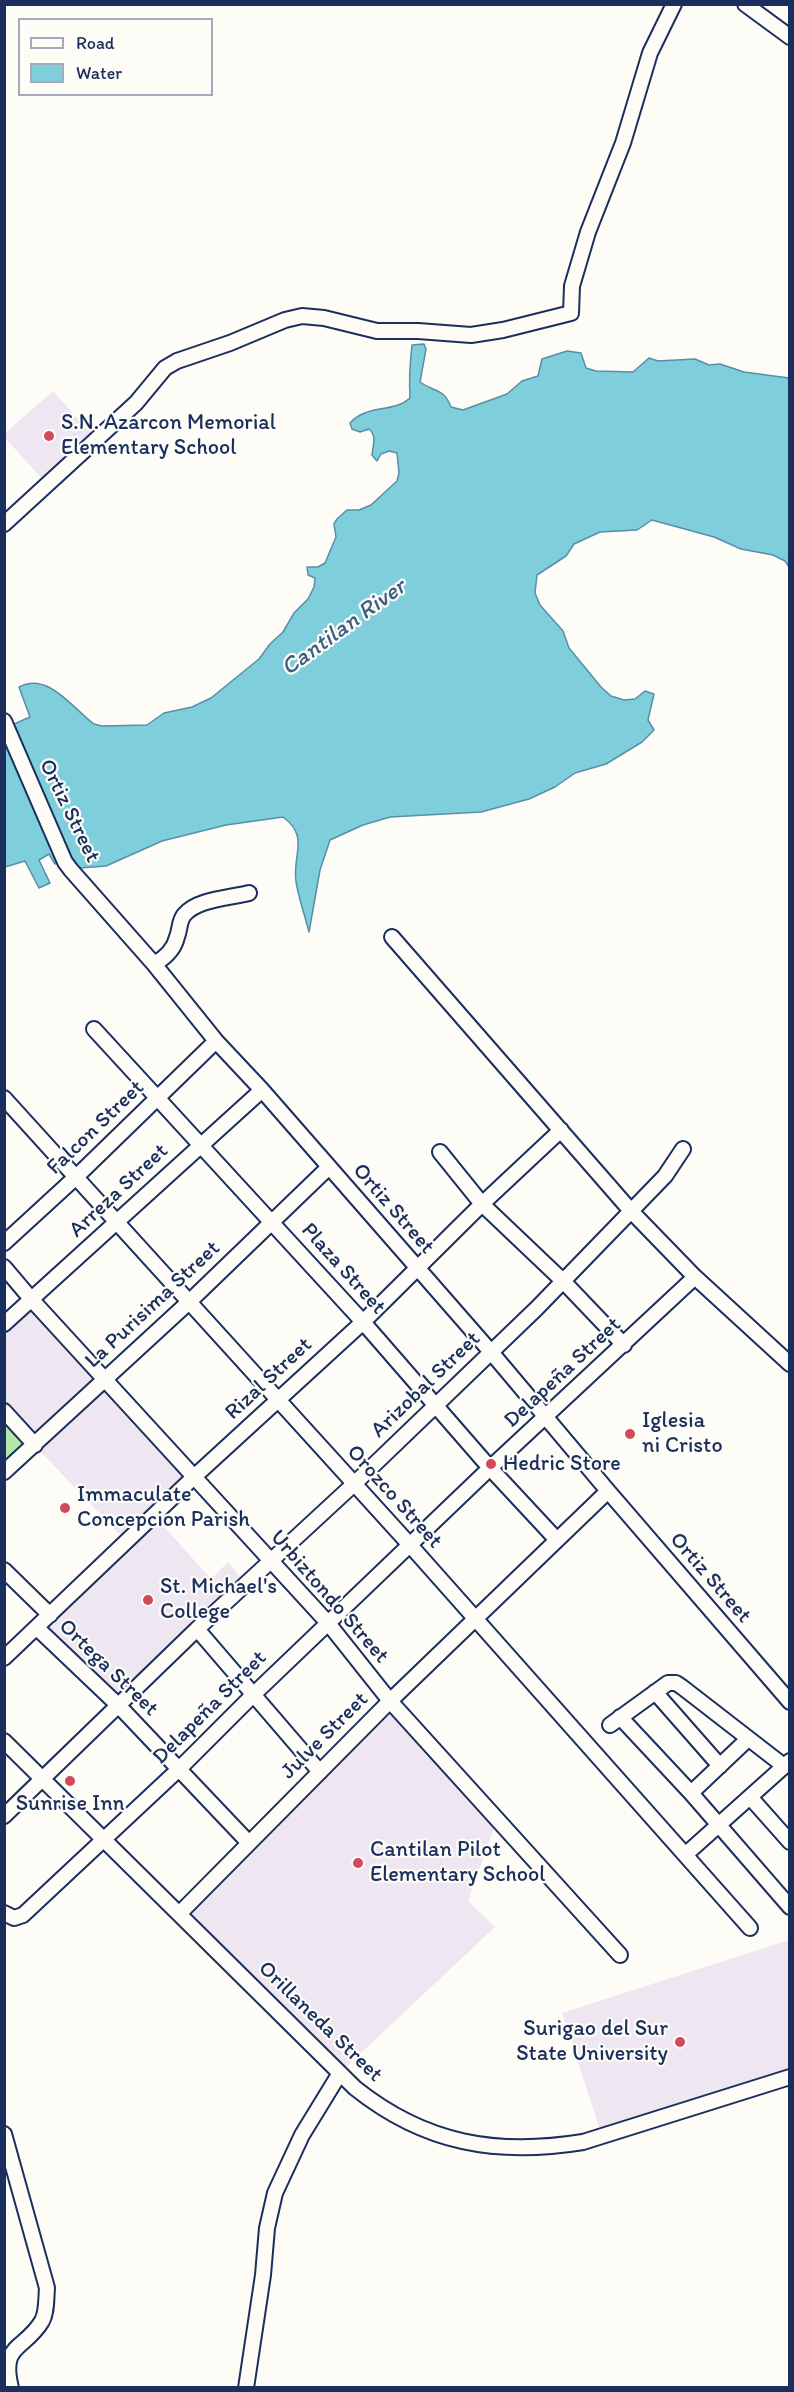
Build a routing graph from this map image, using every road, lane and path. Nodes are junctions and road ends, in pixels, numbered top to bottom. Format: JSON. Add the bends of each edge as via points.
{"nodes":[{"id":1,"x":674,"y":4,"type":"edge"},
{"id":2,"x":745,"y":4,"type":"edge"},
{"id":3,"x":789,"y":37,"type":"edge"},
{"id":4,"x":4,"y":524,"type":"edge"},
{"id":5,"x":5,"y":722,"type":"edge"},
{"id":6,"x":249,"y":893,"type":"dead end"},
{"id":7,"x":392,"y":937,"type":"dead end"},
{"id":8,"x":154,"y":964,"type":"junction"},
{"id":9,"x":94,"y":1029,"type":"dead end"},
{"id":10,"x":216,"y":1041,"type":"junction"},
{"id":11,"x":262,"y":1090,"type":"junction"},
{"id":12,"x":159,"y":1097,"type":"junction"},
{"id":13,"x":6,"y":1102,"type":"edge"},
{"id":14,"x":561,"y":1130,"type":"junction"},
{"id":15,"x":201,"y":1143,"type":"junction"},
{"id":16,"x":683,"y":1149,"type":"dead end"},
{"id":17,"x":440,"y":1152,"type":"dead end"},
{"id":18,"x":329,"y":1167,"type":"junction"},
{"id":19,"x":76,"y":1177,"type":"junction"},
{"id":20,"x":482,"y":1204,"type":"junction"},
{"id":21,"x":631,"y":1211,"type":"junction"},
{"id":22,"x":117,"y":1221,"type":"junction"},
{"id":23,"x":272,"y":1221,"type":"junction"},
{"id":24,"x":4,"y":1243,"type":"edge"},
{"id":25,"x":4,"y":1267,"type":"edge"},
{"id":26,"x":417,"y":1269,"type":"junction"},
{"id":27,"x":695,"y":1277,"type":"junction"},
{"id":28,"x":563,"y":1281,"type":"junction"},
{"id":29,"x":32,"y":1300,"type":"junction"},
{"id":30,"x":190,"y":1301,"type":"junction"},
{"id":31,"x":363,"y":1322,"type":"junction"},
{"id":32,"x":4,"y":1324,"type":"edge"},
{"id":33,"x":624,"y":1345,"type":"junction"},
{"id":34,"x":491,"y":1352,"type":"junction"},
{"id":35,"x":789,"y":1364,"type":"edge"},
{"id":36,"x":105,"y":1380,"type":"junction"},
{"id":37,"x":278,"y":1400,"type":"junction"},
{"id":38,"x":436,"y":1404,"type":"junction"},
{"id":39,"x":4,"y":1412,"type":"edge"},
{"id":40,"x":546,"y":1418,"type":"junction"},
{"id":41,"x":35,"y":1445,"type":"junction"},
{"id":42,"x":490,"y":1468,"type":"junction"},
{"id":43,"x":4,"y":1472,"type":"edge"},
{"id":44,"x":195,"y":1476,"type":"junction"},
{"id":45,"x":354,"y":1485,"type":"junction"},
{"id":46,"x":608,"y":1491,"type":"junction"},
{"id":47,"x":557,"y":1540,"type":"junction"},
{"id":48,"x":410,"y":1545,"type":"junction"},
{"id":49,"x":271,"y":1562,"type":"junction"},
{"id":50,"x":4,"y":1570,"type":"edge"},
{"id":51,"x":50,"y":1615,"type":"junction"},
{"id":52,"x":476,"y":1620,"type":"junction"},
{"id":53,"x":328,"y":1623,"type":"junction"},
{"id":54,"x":37,"y":1628,"type":"junction"},
{"id":55,"x":197,"y":1629,"type":"junction"},
{"id":56,"x":4,"y":1658,"type":"edge"},
{"id":57,"x":656,"y":1692,"type":"junction"},
{"id":58,"x":254,"y":1694,"type":"junction"},
{"id":59,"x":390,"y":1701,"type":"junction"},
{"id":60,"x":789,"y":1702,"type":"edge"},
{"id":61,"x":119,"y":1706,"type":"junction"},
{"id":62,"x":748,"y":1739,"type":"junction"},
{"id":63,"x":4,"y":1741,"type":"edge"},
{"id":64,"x":787,"y":1764,"type":"edge"},
{"id":65,"x":720,"y":1766,"type":"junction"},
{"id":66,"x":179,"y":1769,"type":"junction"},
{"id":67,"x":320,"y":1772,"type":"junction"},
{"id":68,"x":43,"y":1780,"type":"junction"},
{"id":69,"x":691,"y":1793,"type":"junction"},
{"id":70,"x":750,"y":1797,"type":"junction"},
{"id":71,"x":4,"y":1815,"type":"edge"},
{"id":72,"x":720,"y":1825,"type":"junction"},
{"id":73,"x":104,"y":1839,"type":"junction"},
{"id":74,"x":789,"y":1842,"type":"edge"},
{"id":75,"x":249,"y":1843,"type":"junction"},
{"id":76,"x":685,"y":1855,"type":"junction"},
{"id":77,"x":789,"y":1907,"type":"edge"},
{"id":78,"x":179,"y":1914,"type":"junction"},
{"id":79,"x":9,"y":1916,"type":"edge"},
{"id":80,"x":750,"y":1928,"type":"dead end"},
{"id":81,"x":620,"y":1955,"type":"dead end"},
{"id":82,"x":340,"y":2073,"type":"junction"},
{"id":83,"x":789,"y":2077,"type":"edge"},
{"id":84,"x":4,"y":2134,"type":"edge"},
{"id":85,"x":11,"y":2388,"type":"edge"},
{"id":86,"x":246,"y":2388,"type":"edge"}],
"edges":[{"from":1,"to":4,"type":"street","via":[[650,53],[623,143],[588,232],[572,286],[571,313],[471,335],[377,331],[302,316],[285,320],[165,368],[136,404]]},
{"from":2,"to":3,"type":"street"},
{"from":5,"to":8,"type":"street","name":"Ortiz Street","via":[[65,862]]},
{"from":6,"to":8,"type":"street","via":[[189,910],[182,917],[169,954]]},
{"from":7,"to":14,"type":"street"},
{"from":8,"to":10,"type":"street","name":"Ortiz Street"},
{"from":9,"to":12,"type":"street","name":"Plaza Street"},
{"from":10,"to":11,"type":"street","name":"Ortiz Street"},
{"from":10,"to":12,"type":"street","name":"Falcon Street"},
{"from":11,"to":15,"type":"street","name":"Arreza Street"},
{"from":11,"to":18,"type":"street","name":"Ortiz Street"},
{"from":12,"to":15,"type":"street","name":"Plaza Street"},
{"from":12,"to":19,"type":"street","name":"Falcon Street"},
{"from":13,"to":19,"type":"street","name":"Orozco Street"},
{"from":14,"to":20,"type":"street","name":"Rizal Street"},
{"from":14,"to":21,"type":"street"},
{"from":15,"to":22,"type":"street","name":"Arreza Street"},
{"from":15,"to":23,"type":"street","name":"Plaza Street"},
{"from":16,"to":21,"type":"street","name":"Arizobal Street","via":[[665,1176]]},
{"from":17,"to":20,"type":"street"},
{"from":18,"to":23,"type":"street","name":"La Purisima Street"},
{"from":18,"to":26,"type":"street","name":"Ortiz Street"},
{"from":19,"to":22,"type":"street","name":"Orozco Street"},
{"from":19,"to":24,"type":"street","name":"Falcon Street"},
{"from":20,"to":26,"type":"street","name":"Rizal Street"},
{"from":20,"to":28,"type":"street"},
{"from":21,"to":27,"type":"street"},
{"from":21,"to":28,"type":"street","name":"Arizobal Street"},
{"from":22,"to":29,"type":"street","name":"Arreza Street"},
{"from":22,"to":30,"type":"street","name":"Orozco Street"},
{"from":23,"to":30,"type":"street","name":"La Purisima Street"},
{"from":23,"to":31,"type":"street","name":"Plaza Street"},
{"from":25,"to":29,"type":"street","name":"Urbiztondo Street"},
{"from":26,"to":31,"type":"street","name":"Rizal Street"},
{"from":26,"to":34,"type":"street","name":"Ortiz Street"},
{"from":27,"to":33,"type":"street","name":"Delapeña Street"},
{"from":27,"to":35,"type":"street"},
{"from":28,"to":33,"type":"street"},
{"from":28,"to":34,"type":"street","name":"Arizobal Street"},
{"from":29,"to":32,"type":"street","name":"Arreza Street"},
{"from":29,"to":36,"type":"street","name":"Urbiztondo Street"},
{"from":30,"to":36,"type":"street","name":"La Purisima Street"},
{"from":30,"to":37,"type":"street","name":"Orozco Street"},
{"from":31,"to":37,"type":"street","name":"Rizal Street"},
{"from":31,"to":38,"type":"street","name":"Plaza Street"},
{"from":33,"to":40,"type":"street","name":"Delapeña Street"},
{"from":34,"to":38,"type":"street","name":"Arizobal Street"},
{"from":34,"to":40,"type":"street","name":"Ortiz Street"},
{"from":36,"to":41,"type":"street","name":"La Purisima Street"},
{"from":36,"to":44,"type":"street","name":"Urbiztondo Street"},
{"from":37,"to":44,"type":"street","name":"Rizal Street"},
{"from":37,"to":45,"type":"street","name":"Orozco Street"},
{"from":38,"to":42,"type":"street","name":"Plaza Street"},
{"from":38,"to":45,"type":"street","name":"Arizobal Street"},
{"from":39,"to":41,"type":"street"},
{"from":40,"to":42,"type":"street","name":"Delapeña Street"},
{"from":40,"to":46,"type":"street","name":"Ortiz Street"},
{"from":41,"to":43,"type":"street","name":"La Purisima Street"},
{"from":42,"to":47,"type":"street","name":"Plaza Street"},
{"from":42,"to":48,"type":"street","name":"Delapeña Street"},
{"from":44,"to":49,"type":"street","name":"Urbiztondo Street"},
{"from":44,"to":51,"type":"street","name":"Rizal Street"},
{"from":45,"to":48,"type":"street","name":"Orozco Street"},
{"from":45,"to":49,"type":"street","name":"Arizobal Street"},
{"from":46,"to":47,"type":"street","name":"Julve Street"},
{"from":46,"to":60,"type":"street","name":"Ortiz Street"},
{"from":47,"to":52,"type":"street","name":"Julve Street"},
{"from":48,"to":52,"type":"street","name":"Orozco Street"},
{"from":48,"to":53,"type":"street","name":"Delapeña Street"},
{"from":49,"to":53,"type":"street","name":"Urbiztondo Street"},
{"from":49,"to":55,"type":"street","name":"Arizobal Street"},
{"from":50,"to":51,"type":"street","name":"Ortega Street"},
{"from":51,"to":54,"type":"street","name":"Rizal Street"},
{"from":52,"to":59,"type":"street","name":"Julve Street"},
{"from":52,"to":76,"type":"street","name":"Orozco Street"},
{"from":53,"to":58,"type":"street","name":"Delapeña Street"},
{"from":53,"to":59,"type":"street","name":"Urbiztondo Street"},
{"from":54,"to":56,"type":"street","name":"Rizal Street"},
{"from":54,"to":61,"type":"street","name":"Ortega Street"},
{"from":55,"to":58,"type":"street"},
{"from":55,"to":61,"type":"street","name":"Arizobal Street"},
{"from":57,"to":62,"type":"street","via":[[668,1683],[676,1683]]},
{"from":57,"to":65,"type":"street"},
{"from":57,"to":69,"type":"street","via":[[615,1721]]},
{"from":58,"to":66,"type":"street","name":"Delapeña Street"},
{"from":58,"to":67,"type":"street"},
{"from":59,"to":67,"type":"street","name":"Julve Street"},
{"from":59,"to":81,"type":"street","name":"Urbiztondo Street"},
{"from":61,"to":66,"type":"street","name":"Ortega Street"},
{"from":61,"to":68,"type":"street","name":"Arizobal Street"},
{"from":62,"to":64,"type":"street"},
{"from":62,"to":65,"type":"street"},
{"from":63,"to":68,"type":"street","name":"Orillaneda Street"},
{"from":64,"to":70,"type":"street"},
{"from":65,"to":69,"type":"street"},
{"from":66,"to":73,"type":"street","name":"Delapeña Street"},
{"from":66,"to":75,"type":"street","name":"Ortega Street"},
{"from":67,"to":75,"type":"street","name":"Julve Street"},
{"from":68,"to":71,"type":"street","name":"Arizobal Street"},
{"from":68,"to":73,"type":"street","name":"Orillaneda Street"},
{"from":69,"to":72,"type":"street"},
{"from":70,"to":72,"type":"street"},
{"from":70,"to":74,"type":"street"},
{"from":72,"to":76,"type":"street"},
{"from":72,"to":77,"type":"street"},
{"from":73,"to":78,"type":"street","name":"Orillaneda Street"},
{"from":73,"to":79,"type":"street","name":"Delapeña Street","via":[[23,1915]]},
{"from":75,"to":78,"type":"street","name":"Julve Street"},
{"from":76,"to":80,"type":"street","name":"Orozco Street"},
{"from":78,"to":82,"type":"street","name":"Orillaneda Street"},
{"from":82,"to":83,"type":"street","name":"Orillaneda Street","via":[[371,2102],[409,2123],[495,2148],[583,2142]]},
{"from":82,"to":86,"type":"street","via":[[302,2135],[275,2193]]},
{"from":84,"to":85,"type":"street","via":[[48,2288],[41,2322],[12,2349],[5,2362]]}]}
